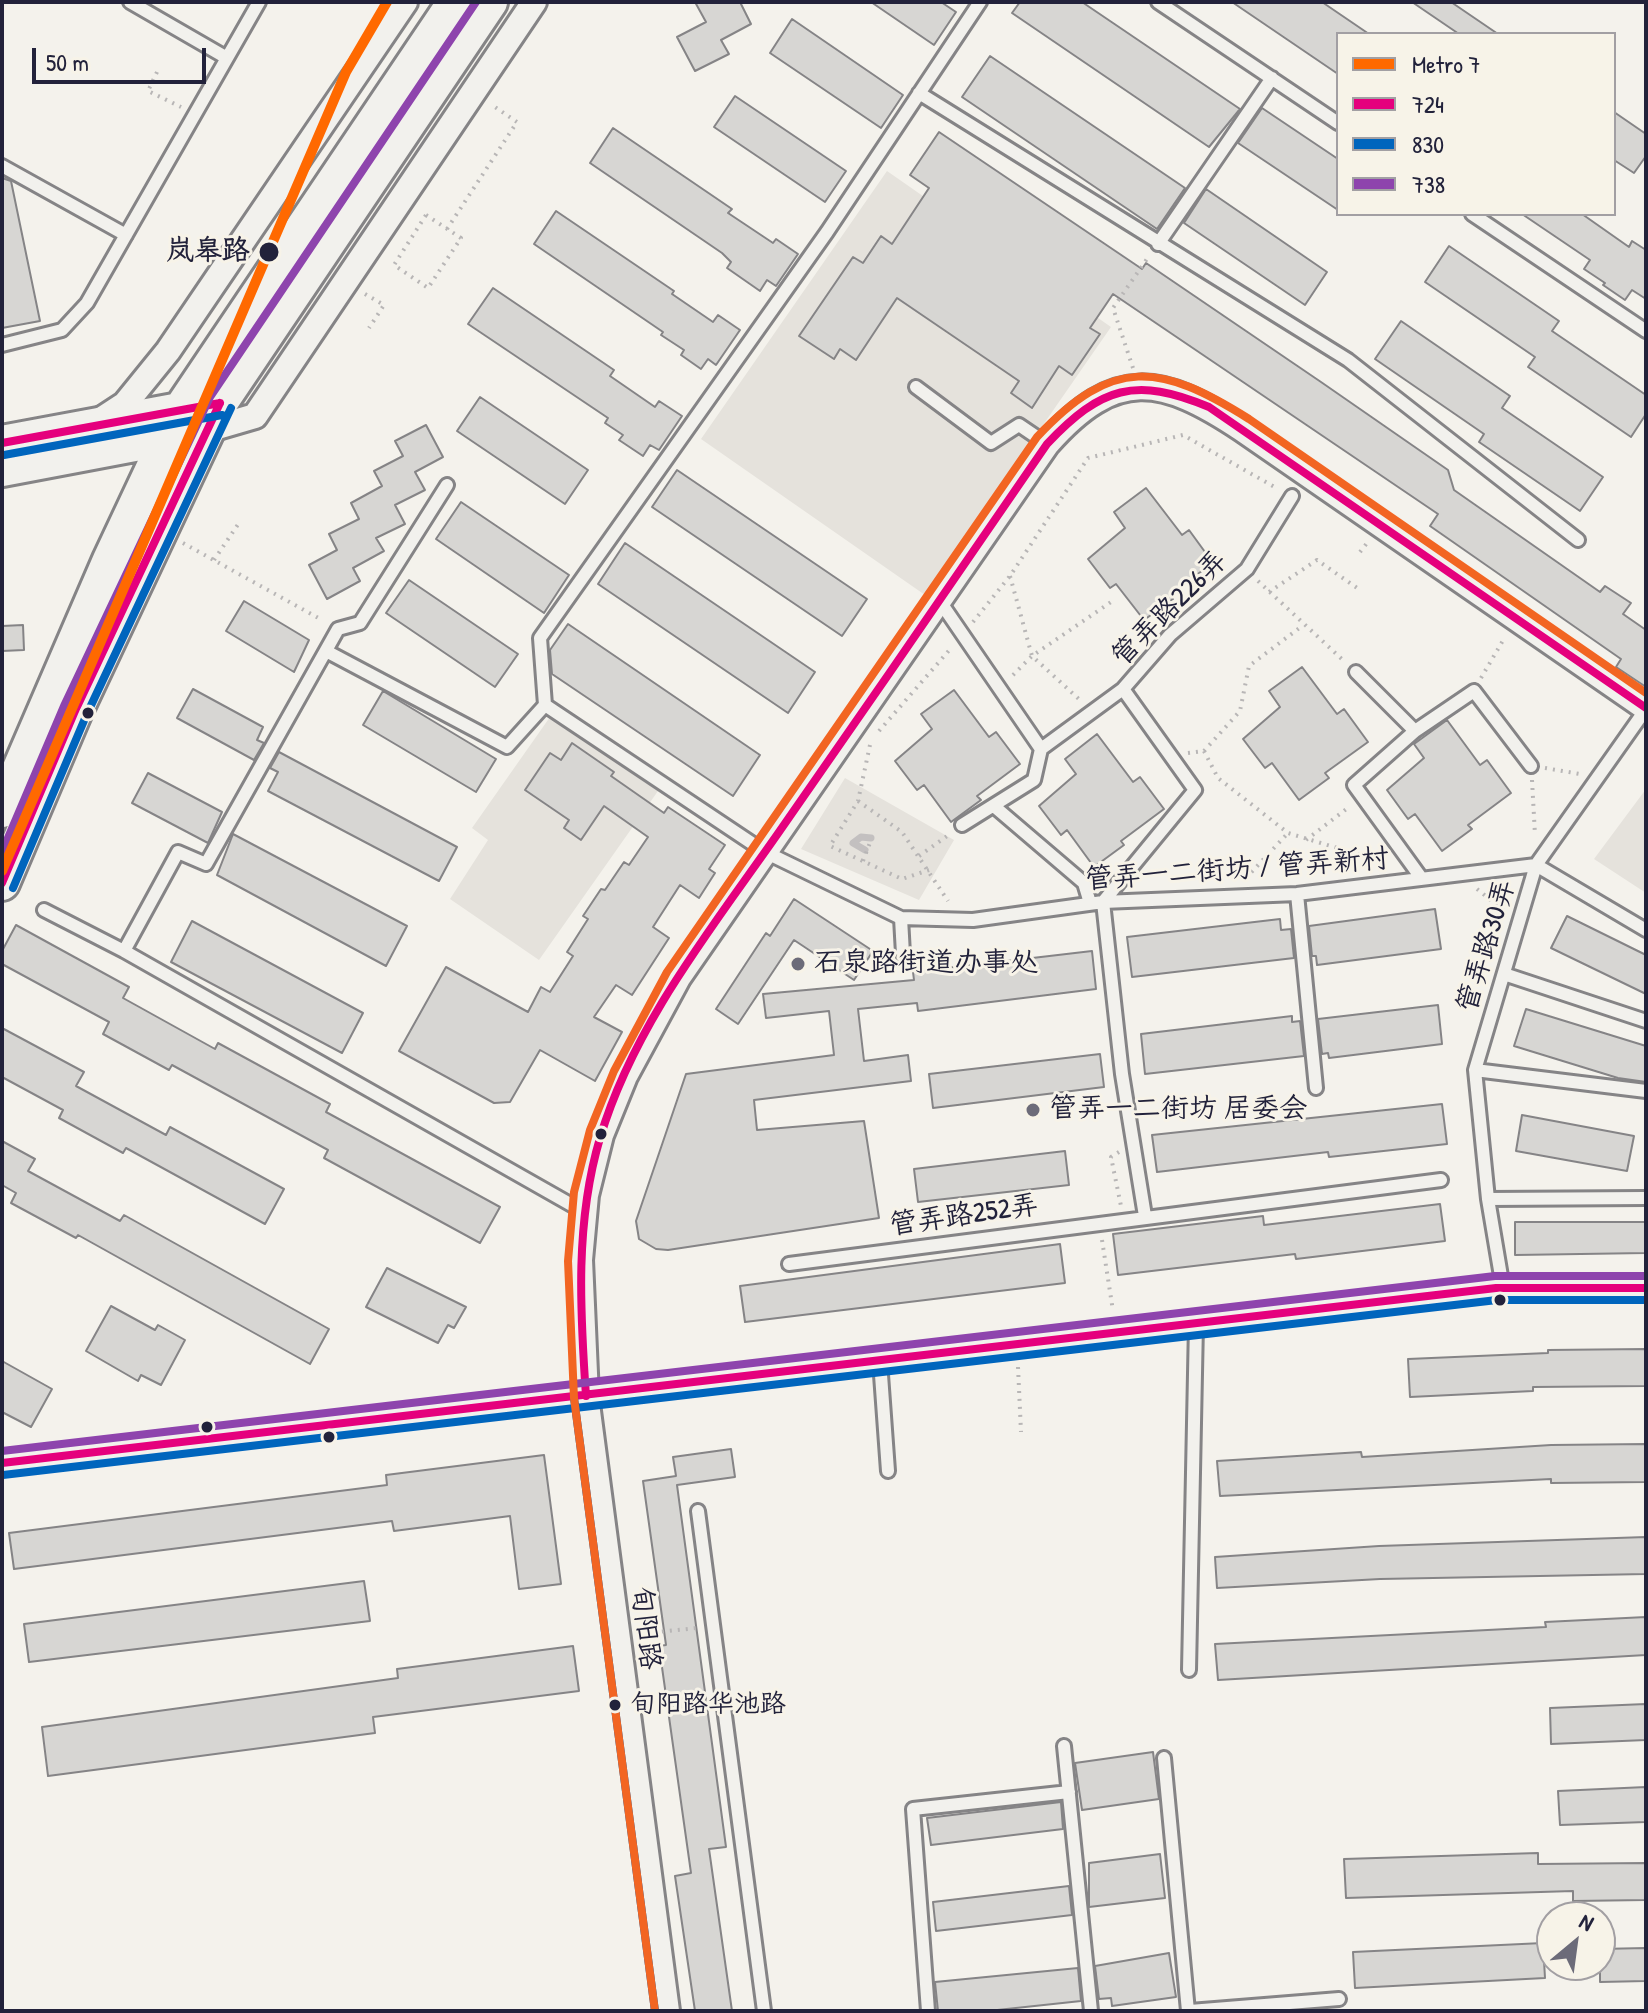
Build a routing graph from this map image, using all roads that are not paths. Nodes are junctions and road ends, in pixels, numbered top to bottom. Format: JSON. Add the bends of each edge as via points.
{"nodes":[{"id":1,"x":130,"y":2,"type":"edge"},
{"id":2,"x":259,"y":2,"type":"edge"},
{"id":3,"x":405,"y":2,"type":"edge"},
{"id":4,"x":455,"y":2,"type":"edge"},
{"id":5,"x":490,"y":2,"type":"edge"},
{"id":6,"x":534,"y":2,"type":"edge"},
{"id":7,"x":980,"y":2,"type":"edge"},
{"id":8,"x":1158,"y":2,"type":"edge"},
{"id":9,"x":447,"y":40,"type":"junction"},
{"id":10,"x":227,"y":58,"type":"junction"},
{"id":11,"x":1272,"y":78,"type":"junction"},
{"id":12,"x":919,"y":93,"type":"junction"},
{"id":13,"x":1336,"y":122,"type":"edge"},
{"id":14,"x":2,"y":166,"type":"edge"},
{"id":15,"x":1475,"y":216,"type":"edge"},
{"id":16,"x":126,"y":235,"type":"junction"},
{"id":17,"x":1158,"y":244,"type":"junction"},
{"id":18,"x":1646,"y":331,"type":"edge"},
{"id":19,"x":2,"y":345,"type":"edge"},
{"id":20,"x":916,"y":387,"type":"dead end"},
{"id":21,"x":193,"y":420,"type":"junction"},
{"id":22,"x":90,"y":425,"type":"junction"},
{"id":23,"x":2,"y":443,"type":"edge"},
{"id":24,"x":1047,"y":444,"type":"junction"},
{"id":25,"x":2,"y":469,"type":"edge"},
{"id":26,"x":447,"y":485,"type":"dead end"},
{"id":27,"x":1292,"y":496,"type":"road end"},
{"id":28,"x":1578,"y":540,"type":"dead end"},
{"id":29,"x":939,"y":600,"type":"junction"},
{"id":30,"x":326,"y":651,"type":"junction"},
{"id":31,"x":1356,"y":672,"type":"road end"},
{"id":32,"x":1123,"y":689,"type":"junction"},
{"id":33,"x":545,"y":705,"type":"junction"},
{"id":34,"x":1646,"y":708,"type":"edge"},
{"id":35,"x":1415,"y":731,"type":"junction"},
{"id":36,"x":1041,"y":749,"type":"junction"},
{"id":37,"x":1531,"y":766,"type":"road end"},
{"id":38,"x":995,"y":807,"type":"junction"},
{"id":39,"x":2,"y":810,"type":"edge"},
{"id":40,"x":962,"y":825,"type":"road end"},
{"id":41,"x":765,"y":852,"type":"junction"},
{"id":42,"x":1537,"y":866,"type":"junction"},
{"id":43,"x":1422,"y":879,"type":"junction"},
{"id":44,"x":2,"y":883,"type":"edge"},
{"id":45,"x":1297,"y":894,"type":"junction"},
{"id":46,"x":1097,"y":903,"type":"junction"},
{"id":47,"x":44,"y":910,"type":"dead end"},
{"id":48,"x":901,"y":918,"type":"junction"},
{"id":49,"x":1646,"y":930,"type":"edge"},
{"id":50,"x":124,"y":951,"type":"junction"},
{"id":51,"x":903,"y":954,"type":"dead end"},
{"id":52,"x":1504,"y":974,"type":"junction"},
{"id":53,"x":1646,"y":1021,"type":"edge"},
{"id":54,"x":1475,"y":1070,"type":"junction"},
{"id":55,"x":1316,"y":1088,"type":"dead end"},
{"id":56,"x":1646,"y":1091,"type":"edge"},
{"id":57,"x":1441,"y":1180,"type":"dead end"},
{"id":58,"x":1646,"y":1198,"type":"edge"},
{"id":59,"x":1488,"y":1199,"type":"junction"},
{"id":60,"x":584,"y":1212,"type":"junction"},
{"id":61,"x":1145,"y":1216,"type":"junction"},
{"id":62,"x":789,"y":1264,"type":"dead end"},
{"id":63,"x":1503,"y":1288,"type":"junction"},
{"id":64,"x":1646,"y":1288,"type":"edge"},
{"id":65,"x":1196,"y":1324,"type":"junction"},
{"id":66,"x":880,"y":1361,"type":"junction"},
{"id":67,"x":586,"y":1396,"type":"junction"},
{"id":68,"x":2,"y":1463,"type":"edge"},
{"id":69,"x":888,"y":1471,"type":"dead end"},
{"id":70,"x":698,"y":1511,"type":"dead end"},
{"id":71,"x":1189,"y":1670,"type":"dead end"},
{"id":72,"x":1064,"y":1746,"type":"dead end"},
{"id":73,"x":1164,"y":1758,"type":"dead end"},
{"id":74,"x":1069,"y":1792,"type":"junction"},
{"id":75,"x":1339,"y":1999,"type":"dead end"},
{"id":76,"x":667,"y":2011,"type":"edge"},
{"id":77,"x":764,"y":2011,"type":"edge"},
{"id":78,"x":928,"y":2011,"type":"edge"},
{"id":79,"x":1091,"y":2011,"type":"edge"},
{"id":80,"x":1189,"y":2011,"type":"edge"}],
"edges":[{"from":1,"to":10,"type":"lane"},
{"from":2,"to":10,"type":"lane"},
{"from":3,"to":22,"type":"street","via":[[168,351],[125,404]]},
{"from":4,"to":9,"type":"main road"},
{"from":5,"to":9,"type":"main road"},
{"from":6,"to":21,"type":"street","via":[[255,416]]},
{"from":7,"to":12,"type":"lane"},
{"from":8,"to":11,"type":"lane"},
{"from":9,"to":21,"type":"main road"},
{"from":10,"to":16,"type":"lane"},
{"from":11,"to":13,"type":"lane"},
{"from":11,"to":17,"type":"lane"},
{"from":12,"to":17,"type":"lane"},
{"from":12,"to":33,"type":"lane","via":[[540,638]]},
{"from":14,"to":16,"type":"lane"},
{"from":15,"to":18,"type":"lane"},
{"from":16,"to":19,"type":"lane","via":[[87,303],[62,330]]},
{"from":17,"to":28,"type":"lane","via":[[1348,360]]},
{"from":20,"to":24,"type":"lane","via":[[991,443],[1019,425]]},
{"from":21,"to":22,"type":"main road"},
{"from":21,"to":25,"type":"main road"},
{"from":21,"to":39,"type":"main road"},
{"from":21,"to":44,"type":"main road","via":[[160,530]]},
{"from":22,"to":23,"type":"main road"},
{"from":24,"to":29,"type":"street","name":"旬阳路"},
{"from":24,"to":34,"type":"street","name":"旬阳路","via":[[1070,418],[1103,397],[1139,386],[1172,389],[1209,407]]},
{"from":26,"to":30,"type":"lane","via":[[360,623],[338,629]]},
{"from":27,"to":32,"type":"lane","name":"管弄路226弄","via":[[1247,569],[1170,635]]},
{"from":29,"to":36,"type":"lane"},
{"from":29,"to":41,"type":"street","name":"旬阳路"},
{"from":30,"to":33,"type":"lane","via":[[507,747]]},
{"from":30,"to":50,"type":"lane","via":[[206,864],[178,852]]},
{"from":31,"to":35,"type":"lane"},
{"from":32,"to":36,"type":"lane"},
{"from":32,"to":46,"type":"lane","name":"管弄路226弄","via":[[1195,790]]},
{"from":33,"to":41,"type":"lane","name":"管弄一二街坊 / 管弄新村"},
{"from":34,"to":42,"type":"lane"},
{"from":35,"to":37,"type":"lane","via":[[1474,691]]},
{"from":35,"to":43,"type":"lane","via":[[1354,785]]},
{"from":36,"to":38,"type":"lane","via":[[1034,780]]},
{"from":38,"to":40,"type":"lane"},
{"from":38,"to":46,"type":"lane","via":[[1084,883]]},
{"from":41,"to":48,"type":"lane","name":"管弄一二街坊 / 管弄新村"},
{"from":41,"to":60,"type":"street","name":"旬阳路","via":[[678,978],[625,1076],[601,1135]]},
{"from":42,"to":43,"type":"lane","name":"管弄一二街坊 / 管弄新村"},
{"from":42,"to":49,"type":"lane","name":"管弄路30弄"},
{"from":42,"to":52,"type":"lane","name":"管弄路30弄"},
{"from":43,"to":45,"type":"lane","name":"管弄一二街坊 / 管弄新村"},
{"from":45,"to":46,"type":"lane","name":"管弄一二街坊 / 管弄新村"},
{"from":45,"to":55,"type":"lane"},
{"from":46,"to":48,"type":"lane","name":"管弄一二街坊 / 管弄新村","via":[[961,920]]},
{"from":46,"to":61,"type":"lane"},
{"from":47,"to":50,"type":"lane"},
{"from":48,"to":51,"type":"lane"},
{"from":50,"to":60,"type":"lane"},
{"from":52,"to":53,"type":"lane"},
{"from":52,"to":54,"type":"lane","name":"管弄路30弄"},
{"from":54,"to":56,"type":"lane"},
{"from":54,"to":59,"type":"lane","name":"管弄路30弄"},
{"from":57,"to":61,"type":"lane","name":"管弄路252弄"},
{"from":58,"to":59,"type":"lane"},
{"from":59,"to":63,"type":"lane","name":"管弄路30弄"},
{"from":60,"to":67,"type":"street","name":"旬阳路","via":[[580,1260]]},
{"from":61,"to":62,"type":"lane","name":"管弄路252弄"},
{"from":63,"to":64,"type":"street"},
{"from":63,"to":65,"type":"street"},
{"from":65,"to":66,"type":"street"},
{"from":65,"to":71,"type":"lane"},
{"from":66,"to":67,"type":"street"},
{"from":66,"to":69,"type":"lane"},
{"from":67,"to":68,"type":"street"},
{"from":67,"to":76,"type":"street","name":"旬阳路"},
{"from":70,"to":77,"type":"lane"},
{"from":72,"to":74,"type":"lane"},
{"from":73,"to":80,"type":"lane"},
{"from":74,"to":78,"type":"lane","via":[[913,1809]]},
{"from":74,"to":79,"type":"lane"},
{"from":75,"to":80,"type":"lane"}]}
